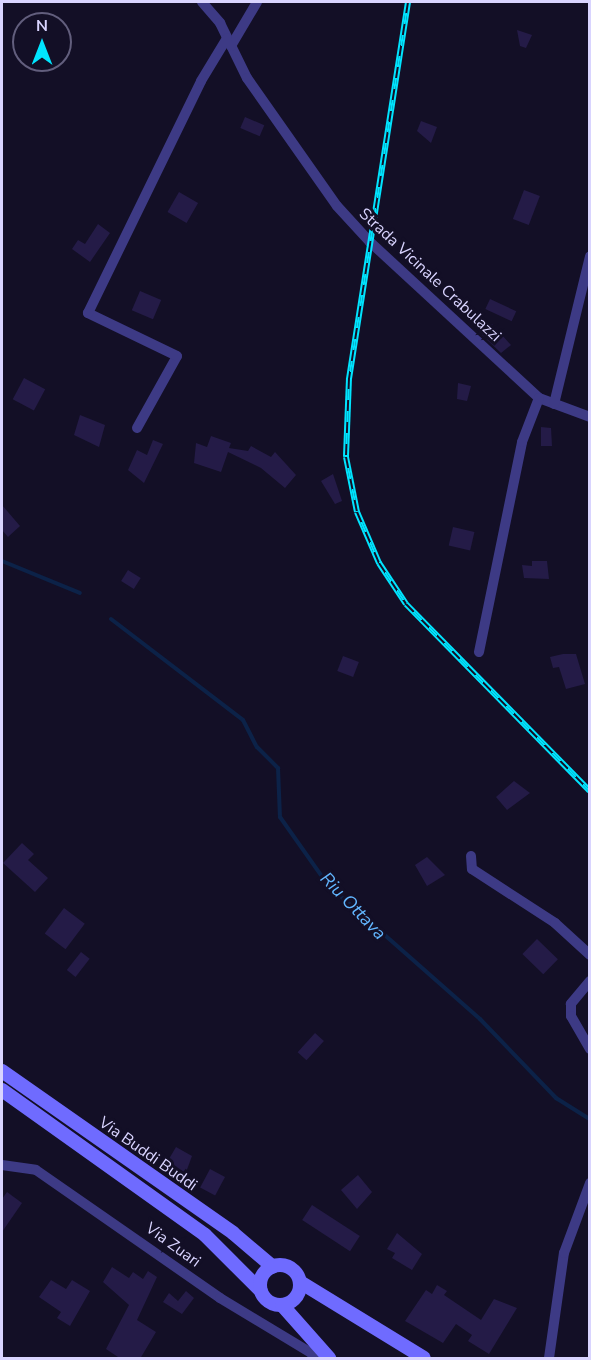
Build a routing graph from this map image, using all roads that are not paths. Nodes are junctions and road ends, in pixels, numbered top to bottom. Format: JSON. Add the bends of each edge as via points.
{"nodes":[{"id":1,"x":202,"y":2,"type":"edge"},
{"id":2,"x":257,"y":2,"type":"edge"},
{"id":3,"x":229,"y":42,"type":"junction"},
{"id":4,"x":590,"y":255,"type":"edge"},
{"id":5,"x":539,"y":398,"type":"junction"},
{"id":6,"x":554,"y":404,"type":"junction"},
{"id":7,"x":590,"y":417,"type":"edge"},
{"id":8,"x":138,"y":428,"type":"dead end"},
{"id":9,"x":479,"y":652,"type":"dead end"},
{"id":10,"x":471,"y":856,"type":"dead end"},
{"id":11,"x":590,"y":955,"type":"edge"},
{"id":12,"x":590,"y":981,"type":"edge"},
{"id":13,"x":590,"y":1049,"type":"edge"},
{"id":14,"x":2,"y":1071,"type":"edge"},
{"id":15,"x":2,"y":1090,"type":"edge"},
{"id":16,"x":2,"y":1166,"type":"edge"},
{"id":17,"x":590,"y":1183,"type":"edge"},
{"id":18,"x":273,"y":1267,"type":"junction"},
{"id":19,"x":300,"y":1282,"type":"junction"},
{"id":20,"x":261,"y":1291,"type":"junction"},
{"id":21,"x":282,"y":1305,"type":"junction"},
{"id":22,"x":327,"y":1357,"type":"edge"},
{"id":23,"x":423,"y":1359,"type":"edge"},
{"id":24,"x":549,"y":1359,"type":"edge"}],
"edges":[{"from":1,"to":3,"type":"street","name":"Strada Vicinale Crabulazzi"},
{"from":2,"to":3,"type":"street"},
{"from":3,"to":5,"type":"street","name":"Strada Vicinale Crabulazzi","via":[[247,78],[337,206]]},
{"from":3,"to":8,"type":"street","via":[[181,120],[88,313],[177,356]]},
{"from":4,"to":6,"type":"street"},
{"from":5,"to":6,"type":"street","name":"Strada Vicinale Crabulazzi"},
{"from":5,"to":9,"type":"street","via":[[522,442]]},
{"from":6,"to":7,"type":"street","name":"Strada Vicinale Crabulazzi"},
{"from":10,"to":11,"type":"street","via":[[472,869],[555,923]]},
{"from":12,"to":13,"type":"street","via":[[571,1004],[571,1016]]},
{"from":14,"to":18,"type":"main road","name":"Via Buddi Buddi","via":[[233,1233]]},
{"from":15,"to":20,"type":"main road","name":"Via Buddi Buddi","via":[[205,1235]]},
{"from":16,"to":22,"type":"street","name":"Via Zuari","via":[[36,1170],[220,1298],[311,1353]]},
{"from":17,"to":24,"type":"street","via":[[564,1253]]},
{"from":18,"to":19,"type":"main road","via":[[290,1268]]},
{"from":18,"to":20,"type":"main road","via":[[261,1279]]},
{"from":19,"to":21,"type":"main road","via":[[294,1300]]},
{"from":19,"to":23,"type":"main road"},
{"from":20,"to":21,"type":"main road","via":[[269,1302]]},
{"from":21,"to":22,"type":"main road"}]}
